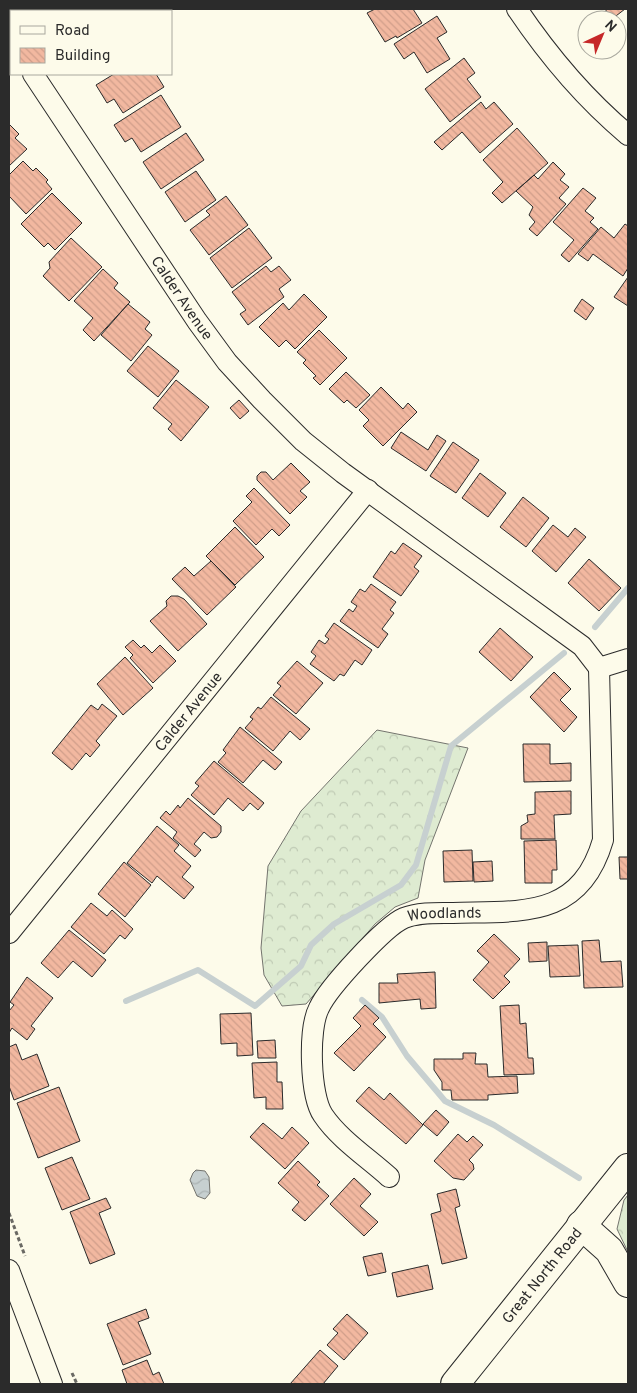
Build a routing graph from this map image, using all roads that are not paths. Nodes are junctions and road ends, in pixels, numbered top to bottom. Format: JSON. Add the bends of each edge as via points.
{"nodes":[{"id":1,"x":517,"y":9,"type":"edge"},
{"id":2,"x":34,"y":75,"type":"edge"},
{"id":3,"x":628,"y":134,"type":"edge"},
{"id":4,"x":368,"y":490,"type":"junction"},
{"id":5,"x":628,"y":659,"type":"edge"},
{"id":6,"x":599,"y":668,"type":"junction"},
{"id":7,"x":9,"y":932,"type":"edge"},
{"id":8,"x":628,"y":1168,"type":"edge"},
{"id":9,"x":389,"y":1177,"type":"dead end"},
{"id":10,"x":581,"y":1225,"type":"junction"},
{"id":11,"x":9,"y":1270,"type":"edge"},
{"id":12,"x":628,"y":1283,"type":"edge"},
{"id":13,"x":52,"y":1384,"type":"edge"},
{"id":14,"x":455,"y":1384,"type":"edge"}],
"edges":[{"from":1,"to":3,"type":"street","via":[[539,41],[575,82]]},
{"from":2,"to":4,"type":"street","name":"Calder Avenue","via":[[228,362],[303,440]]},
{"from":4,"to":6,"type":"street","name":"Calder Avenue","via":[[556,625],[582,646]]},
{"from":4,"to":7,"type":"street","name":"Calder Avenue"},
{"from":5,"to":6,"type":"street"},
{"from":6,"to":9,"type":"street","name":"Woodlands","via":[[603,840],[590,874],[564,898],[545,907],[433,913],[404,918],[379,937],[318,1009],[312,1035],[315,1092],[322,1114]]},
{"from":8,"to":10,"type":"main road","name":"Great North Road"},
{"from":10,"to":12,"type":"main road","via":[[610,1250]]},
{"from":10,"to":14,"type":"main road","name":"Great North Road"},
{"from":11,"to":13,"type":"street"}]}
